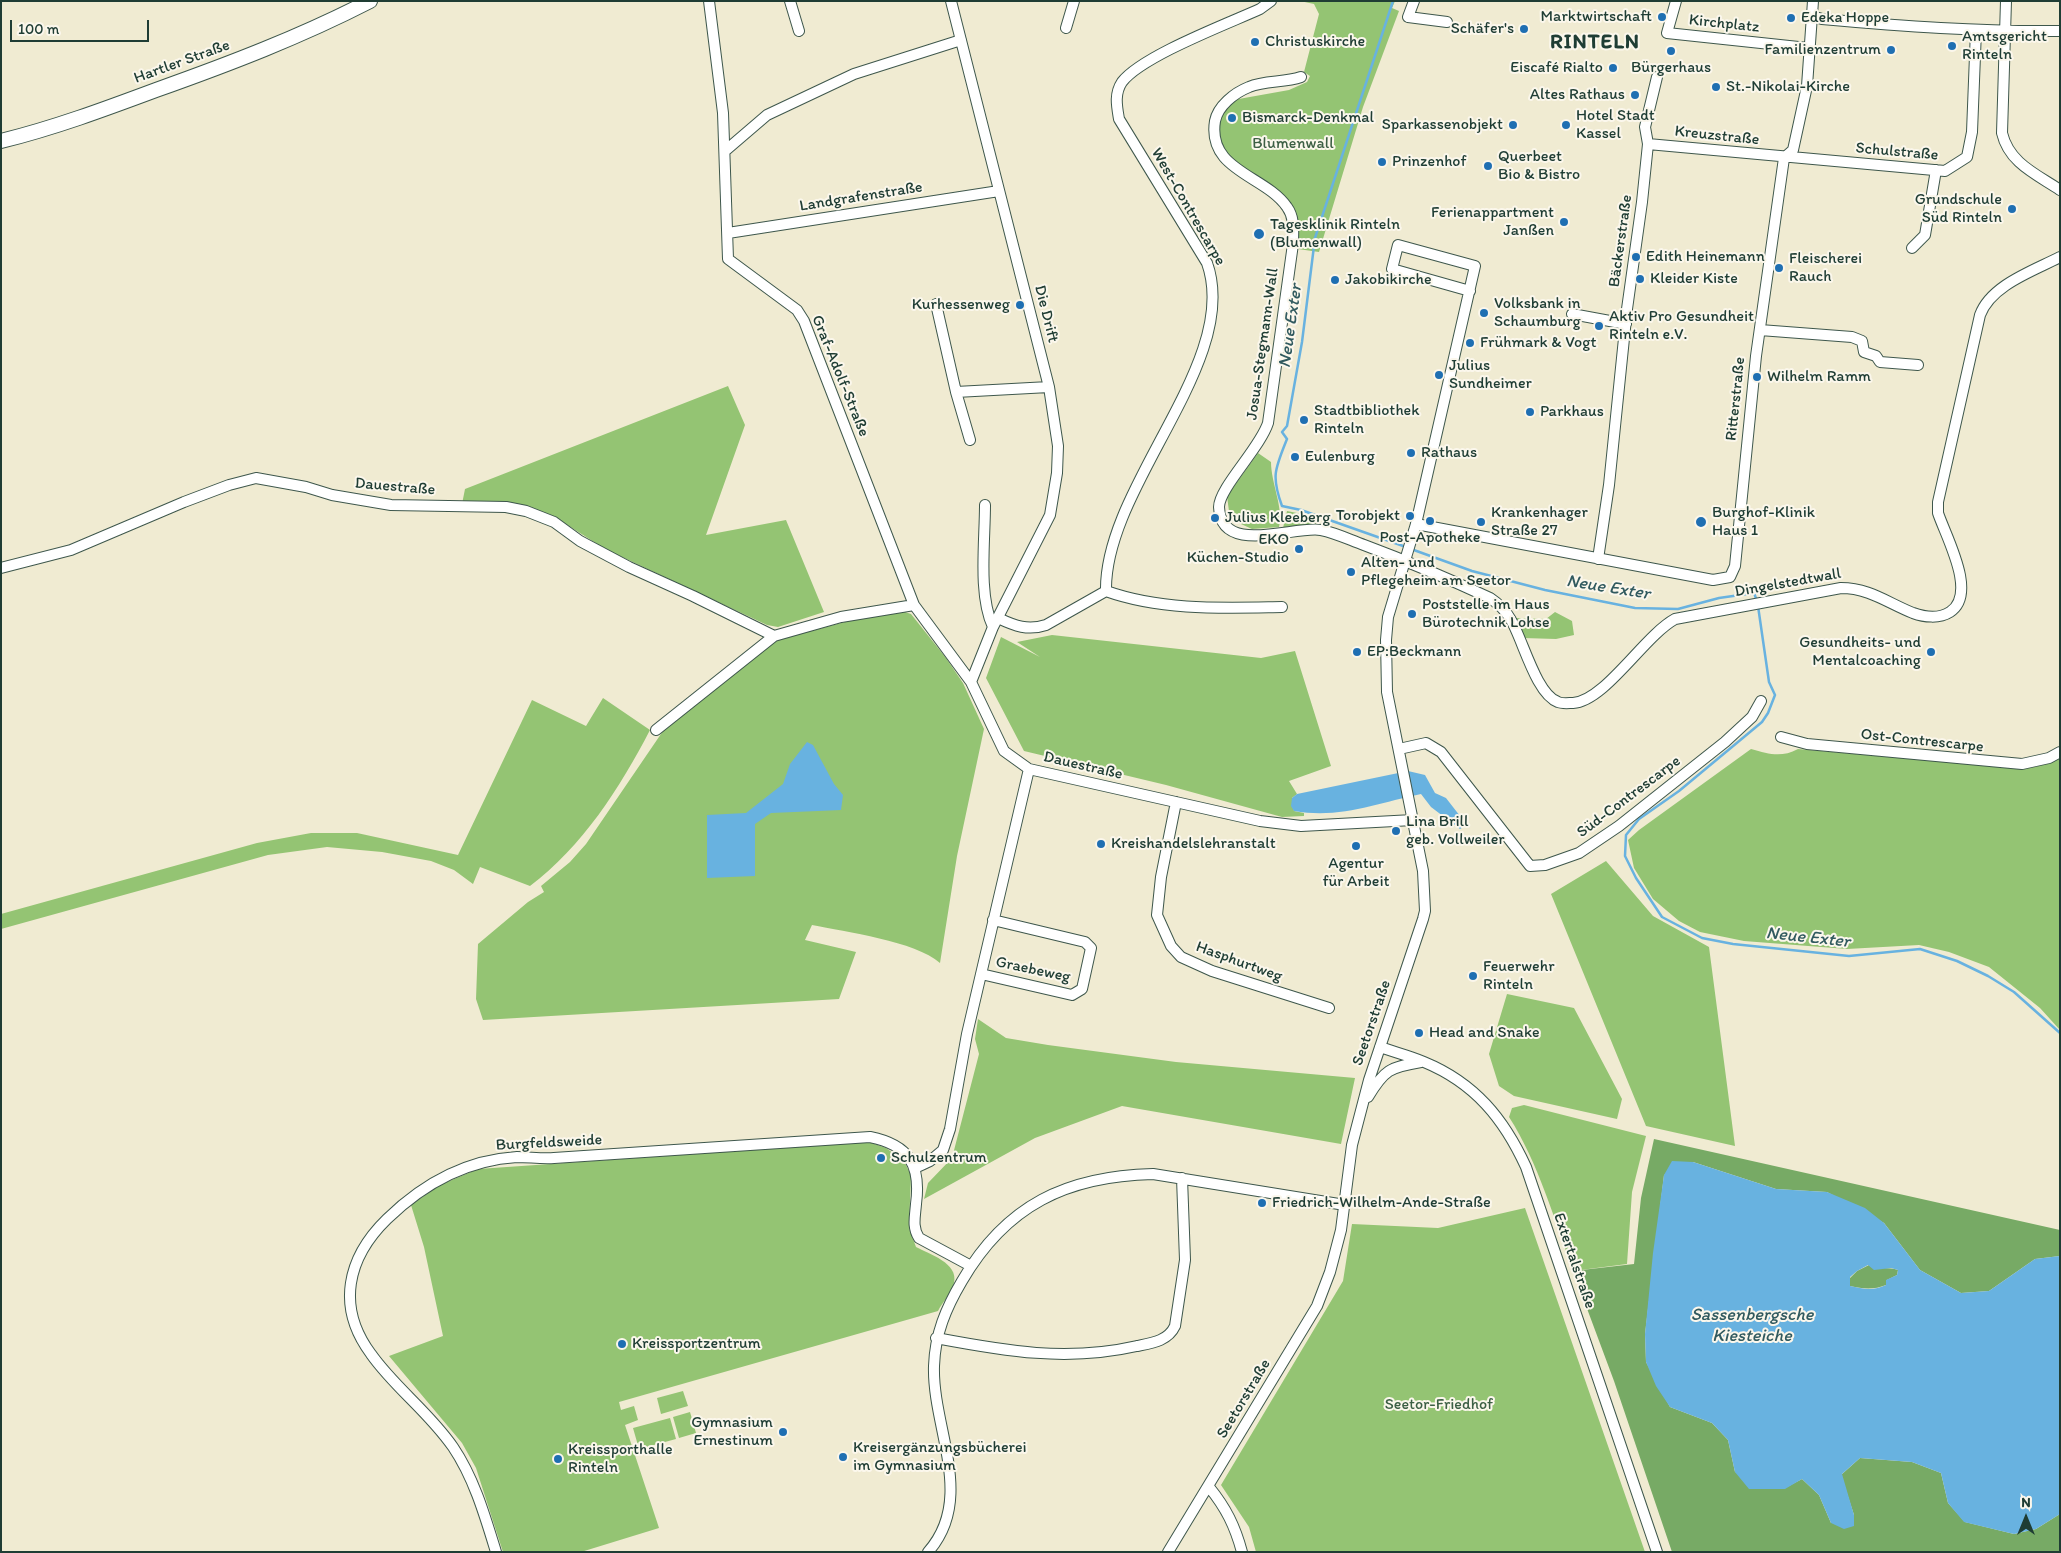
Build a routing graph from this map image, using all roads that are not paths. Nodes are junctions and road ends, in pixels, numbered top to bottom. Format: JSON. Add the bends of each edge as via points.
{"nodes":[{"id":1,"x":370,"y":1,"type":"edge"},
{"id":2,"x":709,"y":1,"type":"edge"},
{"id":3,"x":790,"y":1,"type":"edge"},
{"id":4,"x":1074,"y":1,"type":"edge"},
{"id":5,"x":1271,"y":1,"type":"edge"},
{"id":6,"x":1414,"y":1,"type":"edge"},
{"id":7,"x":1676,"y":1,"type":"edge"},
{"id":8,"x":1813,"y":1,"type":"edge"},
{"id":9,"x":2006,"y":1,"type":"edge"},
{"id":10,"x":954,"y":2,"type":"edge"},
{"id":11,"x":1812,"y":16,"type":"junction"},
{"id":12,"x":1447,"y":22,"type":"dead end"},
{"id":13,"x":1066,"y":28,"type":"dead end"},
{"id":14,"x":1976,"y":30,"type":"junction"},
{"id":15,"x":799,"y":31,"type":"dead end"},
{"id":16,"x":2004,"y":31,"type":"junction"},
{"id":17,"x":2060,"y":31,"type":"edge"},
{"id":18,"x":961,"y":40,"type":"junction"},
{"id":19,"x":1808,"y":48,"type":"junction"},
{"id":20,"x":1301,"y":77,"type":"dead end"},
{"id":21,"x":1657,"y":77,"type":"dead end"},
{"id":22,"x":1,"y":142,"type":"edge"},
{"id":23,"x":1648,"y":144,"type":"junction"},
{"id":24,"x":725,"y":151,"type":"junction"},
{"id":25,"x":1784,"y":158,"type":"junction"},
{"id":26,"x":1936,"y":170,"type":"junction"},
{"id":27,"x":2060,"y":190,"type":"edge"},
{"id":28,"x":999,"y":191,"type":"junction"},
{"id":29,"x":728,"y":233,"type":"junction"},
{"id":30,"x":1912,"y":248,"type":"dead end"},
{"id":31,"x":2060,"y":257,"type":"edge"},
{"id":32,"x":1470,"y":291,"type":"junction"},
{"id":33,"x":936,"y":304,"type":"dead end"},
{"id":34,"x":1572,"y":314,"type":"dead end"},
{"id":35,"x":1626,"y":324,"type":"junction"},
{"id":36,"x":1760,"y":330,"type":"junction"},
{"id":37,"x":1918,"y":366,"type":"dead end"},
{"id":38,"x":1049,"y":387,"type":"junction"},
{"id":39,"x":956,"y":392,"type":"junction"},
{"id":40,"x":970,"y":440,"type":"dead end"},
{"id":41,"x":985,"y":505,"type":"dead end"},
{"id":42,"x":1416,"y":524,"type":"junction"},
{"id":43,"x":1407,"y":552,"type":"junction"},
{"id":44,"x":1598,"y":559,"type":"junction"},
{"id":45,"x":1,"y":568,"type":"edge"},
{"id":46,"x":1106,"y":591,"type":"junction"},
{"id":47,"x":914,"y":605,"type":"junction"},
{"id":48,"x":1282,"y":607,"type":"dead end"},
{"id":49,"x":995,"y":623,"type":"junction"},
{"id":50,"x":774,"y":636,"type":"junction"},
{"id":51,"x":971,"y":682,"type":"junction"},
{"id":52,"x":1760,"y":701,"type":"dead end"},
{"id":53,"x":656,"y":730,"type":"dead end"},
{"id":54,"x":1781,"y":737,"type":"dead end"},
{"id":55,"x":1399,"y":749,"type":"junction"},
{"id":56,"x":2060,"y":752,"type":"edge"},
{"id":57,"x":1029,"y":769,"type":"junction"},
{"id":58,"x":1176,"y":802,"type":"junction"},
{"id":59,"x":1412,"y":815,"type":"junction"},
{"id":60,"x":994,"y":920,"type":"junction"},
{"id":61,"x":981,"y":974,"type":"junction"},
{"id":62,"x":1329,"y":1008,"type":"dead end"},
{"id":63,"x":1380,"y":1047,"type":"junction"},
{"id":64,"x":1424,"y":1062,"type":"junction"},
{"id":65,"x":1361,"y":1108,"type":"junction"},
{"id":66,"x":915,"y":1168,"type":"junction"},
{"id":67,"x":1182,"y":1178,"type":"junction"},
{"id":68,"x":1345,"y":1205,"type":"junction"},
{"id":69,"x":971,"y":1266,"type":"junction"},
{"id":70,"x":936,"y":1338,"type":"junction"},
{"id":71,"x":1209,"y":1487,"type":"junction"},
{"id":72,"x":496,"y":1552,"type":"edge"},
{"id":73,"x":928,"y":1552,"type":"edge"},
{"id":74,"x":1168,"y":1552,"type":"edge"},
{"id":75,"x":1242,"y":1552,"type":"edge"},
{"id":76,"x":1657,"y":1552,"type":"edge"}],
"edges":[{"from":1,"to":22,"type":"main road","name":"Hartler Straße","via":[[266,50],[60,125]]},
{"from":2,"to":24,"type":"street","name":"Graf-Adolf-Straße"},
{"from":3,"to":15,"type":"street"},
{"from":4,"to":13,"type":"street"},
{"from":5,"to":46,"type":"street","name":"West-Contrescarpe","via":[[1141,64],[1122,83],[1116,99],[1119,119],[1207,263],[1213,280],[1214,306],[1189,383],[1119,522],[1106,573]]},
{"from":6,"to":12,"type":"street","via":[[1408,17]]},
{"from":7,"to":19,"type":"street","name":"Kirchplatz","via":[[1667,33]]},
{"from":8,"to":11,"type":"street"},
{"from":9,"to":16,"type":"street"},
{"from":10,"to":18,"type":"street","name":"Die Drift"},
{"from":11,"to":14,"type":"street","via":[[1875,24]]},
{"from":11,"to":19,"type":"street"},
{"from":14,"to":16,"type":"street"},
{"from":14,"to":26,"type":"street","name":"Schulstraße","via":[[1972,132],[1967,157],[1945,171]]},
{"from":16,"to":17,"type":"street"},
{"from":16,"to":27,"type":"street","via":[[2002,133],[2005,143],[2018,162]]},
{"from":18,"to":24,"type":"street","via":[[854,74],[767,115]]},
{"from":18,"to":28,"type":"street","name":"Die Drift"},
{"from":19,"to":25,"type":"street","via":[[1807,86],[1793,150]]},
{"from":20,"to":43,"type":"street","name":"Josua-Stegmann-Wall","via":[[1250,87],[1232,97],[1217,113],[1214,130],[1216,144],[1223,156],[1240,172],[1277,196],[1293,219],[1293,244],[1268,423],[1259,444],[1220,498],[1219,510],[1230,529],[1243,534],[1261,536],[1320,529]]},
{"from":21,"to":23,"type":"street","name":"Bäckerstraße","via":[[1646,127]]},
{"from":23,"to":25,"type":"street","name":"Kreuzstraße"},
{"from":23,"to":35,"type":"street","name":"Bäckerstraße"},
{"from":24,"to":29,"type":"street","name":"Graf-Adolf-Straße"},
{"from":25,"to":26,"type":"street","name":"Schulstraße"},
{"from":25,"to":36,"type":"street","name":"Ritterstraße"},
{"from":26,"to":30,"type":"street","via":[[1925,235]]},
{"from":28,"to":29,"type":"street","name":"Landgrafenstraße"},
{"from":28,"to":38,"type":"street","name":"Die Drift"},
{"from":29,"to":47,"type":"street","name":"Graf-Adolf-Straße","via":[[728,259],[797,310],[804,320]]},
{"from":31,"to":43,"type":"street","name":"Dingelstedtwall","via":[[1992,296],[1980,315],[1938,502],[1938,513],[1961,576],[1958,605],[1948,614],[1923,616],[1865,590],[1841,588],[1675,618],[1650,638],[1598,693],[1580,702],[1560,703],[1542,687],[1512,620],[1501,606]]},
{"from":32,"to":32,"type":"street","name":"Seetorstraße","via":[[1475,266],[1398,245],[1392,269]]},
{"from":32,"to":42,"type":"street","name":"Seetorstraße"},
{"from":33,"to":39,"type":"street"},
{"from":34,"to":35,"type":"street"},
{"from":35,"to":44,"type":"street","name":"Bäckerstraße"},
{"from":36,"to":37,"type":"street","via":[[1852,337],[1862,341],[1864,352],[1876,356],[1880,362]]},
{"from":36,"to":44,"type":"street","name":"Ritterstraße","via":[[1735,566],[1730,577],[1713,580]]},
{"from":38,"to":39,"type":"street"},
{"from":38,"to":49,"type":"street","name":"Die Drift","via":[[1058,446],[1050,515]]},
{"from":39,"to":40,"type":"street"},
{"from":41,"to":49,"type":"street","via":[[986,612]]},
{"from":42,"to":43,"type":"street","name":"Seetorstraße"},
{"from":42,"to":44,"type":"street"},
{"from":43,"to":55,"type":"street","name":"Seetorstraße","via":[[1388,618],[1385,656],[1387,692]]},
{"from":45,"to":50,"type":"street","name":"Dauestraße","via":[[72,550],[184,502],[256,478],[390,505],[506,507],[526,511],[554,522],[580,541],[629,567]]},
{"from":46,"to":48,"type":"street","via":[[1130,600],[1173,605]]},
{"from":46,"to":49,"type":"street","via":[[1035,629]]},
{"from":47,"to":50,"type":"street","via":[[841,617]]},
{"from":47,"to":51,"type":"street","name":"Dauestraße"},
{"from":49,"to":51,"type":"street","name":"Die Drift"},
{"from":50,"to":53,"type":"street"},
{"from":51,"to":57,"type":"street","name":"Dauestraße","via":[[1004,752]]},
{"from":52,"to":55,"type":"street","name":"Süd-Contrescarpe","via":[[1752,717],[1725,742],[1619,826],[1579,853],[1545,865],[1530,866],[1441,752],[1426,743]]},
{"from":54,"to":56,"type":"street","name":"Ost-Contrescarpe","via":[[1807,744],[2022,764]]},
{"from":55,"to":59,"type":"street","name":"Seetorstraße"},
{"from":57,"to":58,"type":"street","name":"Dauestraße"},
{"from":57,"to":60,"type":"street","name":"Graebeweg"},
{"from":58,"to":59,"type":"street","name":"Dauestraße","via":[[1260,821],[1301,826]]},
{"from":58,"to":62,"type":"street","name":"Hasphurtweg","via":[[1157,916],[1171,946],[1181,957],[1212,971]]},
{"from":59,"to":63,"type":"street","name":"Seetorstraße","via":[[1422,870],[1425,911]]},
{"from":60,"to":61,"type":"street","name":"Graebeweg"},
{"from":60,"to":61,"type":"street","name":"Graebeweg","via":[[1086,942],[1091,948],[1086,975],[1082,989],[1072,995]]},
{"from":61,"to":66,"type":"street","name":"Graebeweg","via":[[943,1150]]},
{"from":63,"to":64,"type":"street","name":"Extertalstraße"},
{"from":63,"to":65,"type":"street","name":"Seetorstraße"},
{"from":64,"to":65,"type":"street","via":[[1397,1066],[1379,1077]]},
{"from":64,"to":76,"type":"street","name":"Extertalstraße","via":[[1471,1090],[1495,1113],[1514,1139]]},
{"from":65,"to":68,"type":"street","name":"Seetorstraße","via":[[1352,1145]]},
{"from":66,"to":69,"type":"street","via":[[918,1190],[914,1230],[919,1238]]},
{"from":66,"to":72,"type":"street","name":"Burgfeldsweide","via":[[894,1145],[870,1137],[548,1158],[516,1157],[471,1165],[440,1178],[419,1191],[378,1228],[354,1264],[349,1292],[358,1333],[370,1354],[434,1421],[454,1450],[471,1481]]},
{"from":67,"to":68,"type":"street"},
{"from":67,"to":69,"type":"street","via":[[1153,1174],[1121,1175],[1064,1189],[1015,1216]]},
{"from":67,"to":70,"type":"street","via":[[1185,1260],[1175,1326],[1164,1339],[1117,1351],[1044,1355],[1006,1352]]},
{"from":68,"to":71,"type":"street","name":"Seetorstraße","via":[[1332,1264],[1317,1306]]},
{"from":69,"to":70,"type":"street"},
{"from":70,"to":73,"type":"street","via":[[935,1397],[950,1470],[951,1495],[948,1519],[938,1541]]},
{"from":71,"to":74,"type":"street","name":"Seetorstraße"},
{"from":71,"to":75,"type":"street","via":[[1225,1506]]}]}
